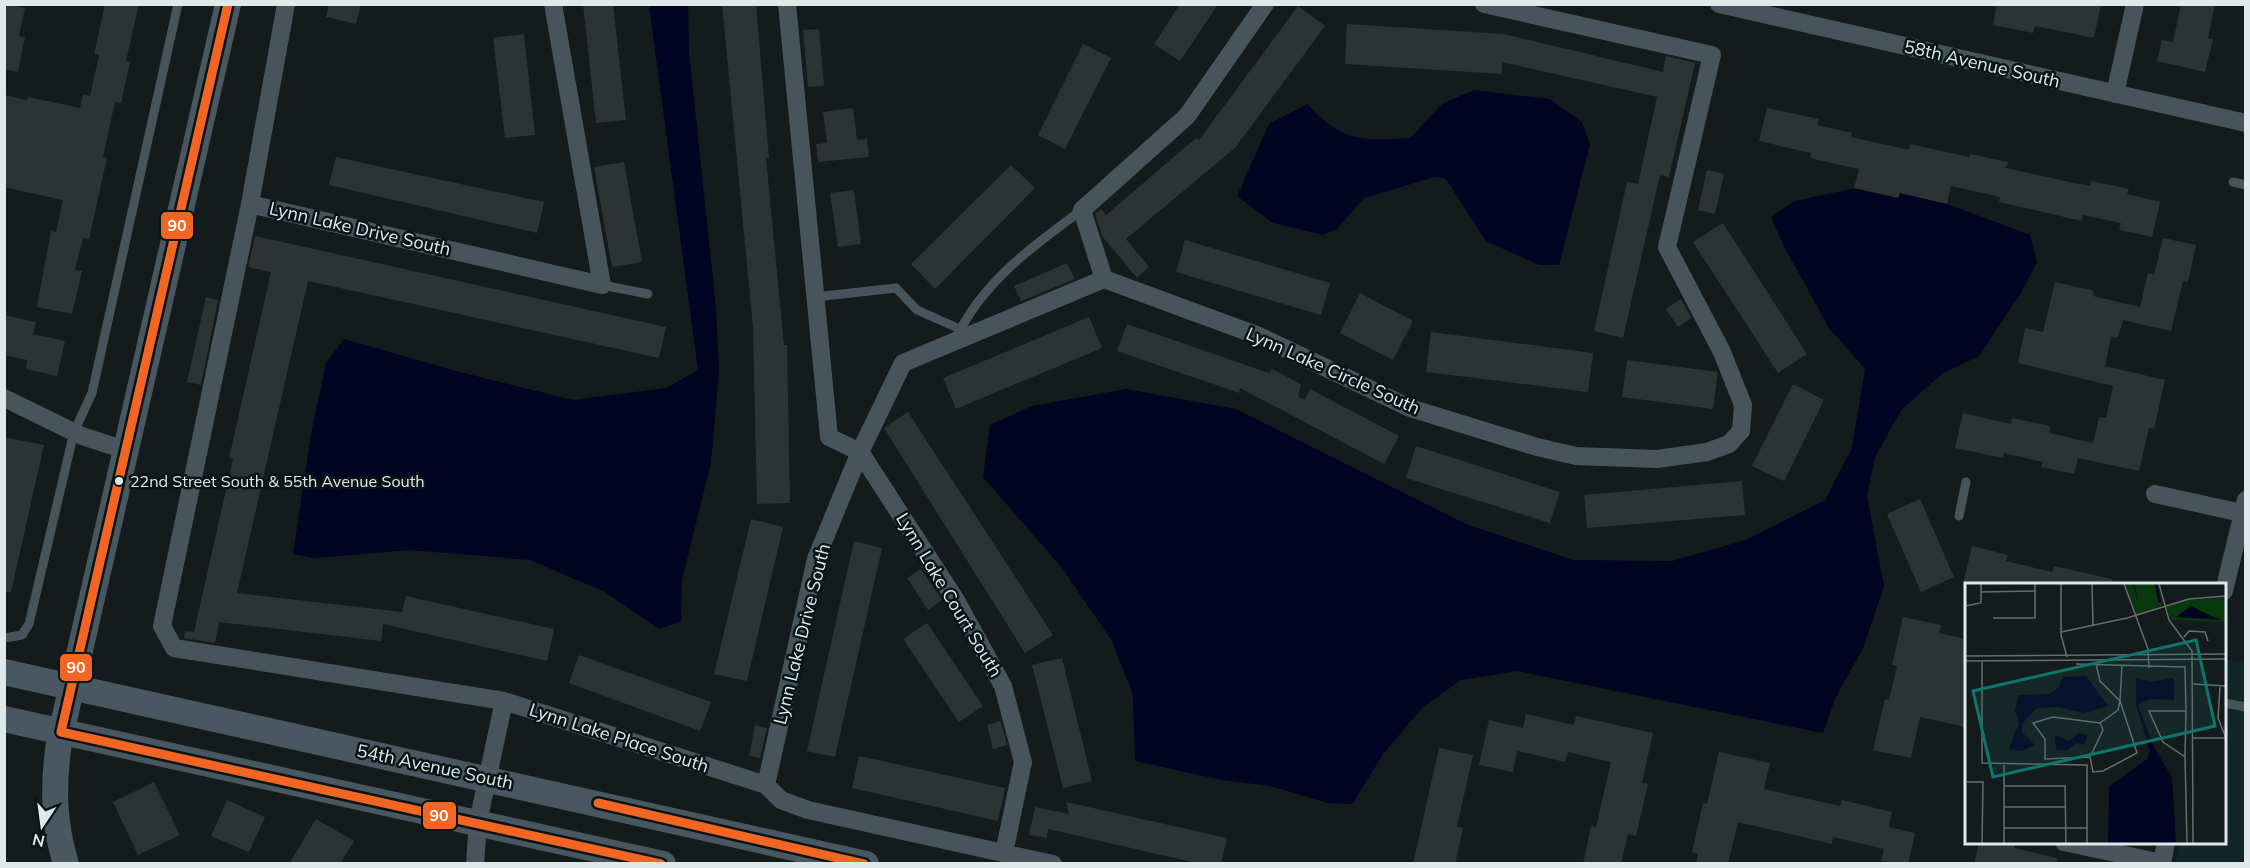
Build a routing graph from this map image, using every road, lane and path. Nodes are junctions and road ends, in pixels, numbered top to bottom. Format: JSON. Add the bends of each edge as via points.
{"nodes":[{"id":1,"x":178,"y":4,"type":"edge"},
{"id":2,"x":228,"y":4,"type":"edge"},
{"id":3,"x":286,"y":4,"type":"edge"},
{"id":4,"x":553,"y":4,"type":"edge"},
{"id":5,"x":787,"y":4,"type":"edge"},
{"id":6,"x":1265,"y":4,"type":"edge"},
{"id":7,"x":1484,"y":4,"type":"edge"},
{"id":8,"x":1719,"y":4,"type":"edge"},
{"id":9,"x":2135,"y":4,"type":"edge"},
{"id":10,"x":2115,"y":94,"type":"junction"},
{"id":11,"x":2246,"y":123,"type":"edge"},
{"id":12,"x":2233,"y":182,"type":"dead end"},
{"id":13,"x":2246,"y":184,"type":"edge"},
{"id":14,"x":250,"y":204,"type":"junction"},
{"id":15,"x":1082,"y":210,"type":"junction"},
{"id":16,"x":1104,"y":279,"type":"junction"},
{"id":17,"x":602,"y":285,"type":"junction"},
{"id":18,"x":648,"y":294,"type":"dead end"},
{"id":19,"x":815,"y":297,"type":"junction"},
{"id":20,"x":958,"y":335,"type":"junction"},
{"id":21,"x":4,"y":398,"type":"edge"},
{"id":22,"x":74,"y":432,"type":"junction"},
{"id":23,"x":125,"y":450,"type":"junction"},
{"id":24,"x":860,"y":452,"type":"junction"},
{"id":25,"x":1966,"y":482,"type":"dead end"},
{"id":26,"x":2155,"y":494,"type":"dead end"},
{"id":27,"x":2244,"y":506,"type":"edge"},
{"id":28,"x":1959,"y":516,"type":"dead end"},
{"id":29,"x":2226,"y":583,"type":"edge"},
{"id":30,"x":4,"y":638,"type":"edge"},
{"id":31,"x":174,"y":648,"type":"joint"},
{"id":32,"x":4,"y":672,"type":"edge"},
{"id":33,"x":71,"y":687,"type":"junction"},
{"id":34,"x":504,"y":700,"type":"junction"},
{"id":35,"x":2226,"y":703,"type":"edge"},
{"id":36,"x":2246,"y":708,"type":"edge"},
{"id":37,"x":4,"y":719,"type":"edge"},
{"id":38,"x":61,"y":732,"type":"junction"},
{"id":39,"x":487,"y":778,"type":"junction"},
{"id":40,"x":766,"y":785,"type":"junction"},
{"id":41,"x":478,"y":822,"type":"junction"},
{"id":42,"x":2069,"y":844,"type":"edge"},
{"id":43,"x":2166,"y":844,"type":"edge"},
{"id":44,"x":1004,"y":853,"type":"junction"},
{"id":45,"x":2163,"y":863,"type":"edge"},
{"id":46,"x":66,"y":864,"type":"edge"},
{"id":47,"x":475,"y":864,"type":"edge"},
{"id":48,"x":663,"y":864,"type":"edge"},
{"id":49,"x":866,"y":864,"type":"edge"},
{"id":50,"x":1053,"y":864,"type":"edge"}],
"edges":[{"from":1,"to":22,"type":"lane","via":[[92,393]]},
{"from":2,"to":23,"type":"main road"},
{"from":3,"to":14,"type":"street"},
{"from":4,"to":17,"type":"street"},
{"from":5,"to":19,"type":"street"},
{"from":6,"to":15,"type":"street","via":[[1187,116]]},
{"from":7,"to":16,"type":"street","name":"Lynn Lake Circle South","via":[[1712,55],[1667,247],[1722,352],[1743,405],[1741,431],[1729,444],[1707,452],[1657,459],[1576,456],[1537,447],[1410,408],[1258,336]]},
{"from":8,"to":10,"type":"street","name":"58th Avenue South"},
{"from":9,"to":10,"type":"street"},
{"from":10,"to":11,"type":"street","name":"58th Avenue South"},
{"from":12,"to":13,"type":"lane"},
{"from":14,"to":17,"type":"street","name":"Lynn Lake Drive South"},
{"from":14,"to":31,"type":"street","name":"Lynn Lake Drive South","via":[[162,626]]},
{"from":15,"to":16,"type":"street"},
{"from":15,"to":20,"type":"lane","via":[[1030,247],[966,315]]},
{"from":16,"to":20,"type":"street","name":"Lynn Lake Drive South"},
{"from":17,"to":18,"type":"lane"},
{"from":19,"to":20,"type":"lane","via":[[896,288],[917,310]]},
{"from":19,"to":24,"type":"street","via":[[829,437]]},
{"from":20,"to":24,"type":"street","name":"Lynn Lake Drive South","via":[[903,363]]},
{"from":21,"to":22,"type":"street"},
{"from":22,"to":23,"type":"street"},
{"from":22,"to":30,"type":"lane","via":[[29,624],[22,635]]},
{"from":23,"to":33,"type":"main road"},
{"from":24,"to":40,"type":"street","name":"Lynn Lake Drive South","via":[[816,559]]},
{"from":24,"to":44,"type":"street","name":"Lynn Lake Court South","via":[[957,602],[1004,686],[1023,762]]},
{"from":25,"to":28,"type":"lane"},
{"from":26,"to":27,"type":"street"},
{"from":27,"to":29,"type":"street"},
{"from":31,"to":34,"type":"street","name":"Lynn Lake Place South"},
{"from":32,"to":33,"type":"main road","name":"54th Avenue South"},
{"from":33,"to":38,"type":"main road"},
{"from":33,"to":39,"type":"main road","name":"54th Avenue South"},
{"from":34,"to":39,"type":"street"},
{"from":34,"to":40,"type":"street","name":"Lynn Lake Place South"},
{"from":35,"to":36,"type":"lane"},
{"from":37,"to":38,"type":"main road"},
{"from":38,"to":41,"type":"main road"},
{"from":38,"to":46,"type":"main road","via":[[55,819]]},
{"from":39,"to":41,"type":"street"},
{"from":39,"to":49,"type":"main road","name":"54th Avenue South"},
{"from":40,"to":44,"type":"street","name":"Lynn Lake Place South","via":[[781,800],[808,810]]},
{"from":41,"to":47,"type":"street"},
{"from":41,"to":48,"type":"main road"},
{"from":42,"to":45,"type":"street"},
{"from":43,"to":45,"type":"street"},
{"from":44,"to":50,"type":"street","name":"Lynn Lake Place South"}]}
